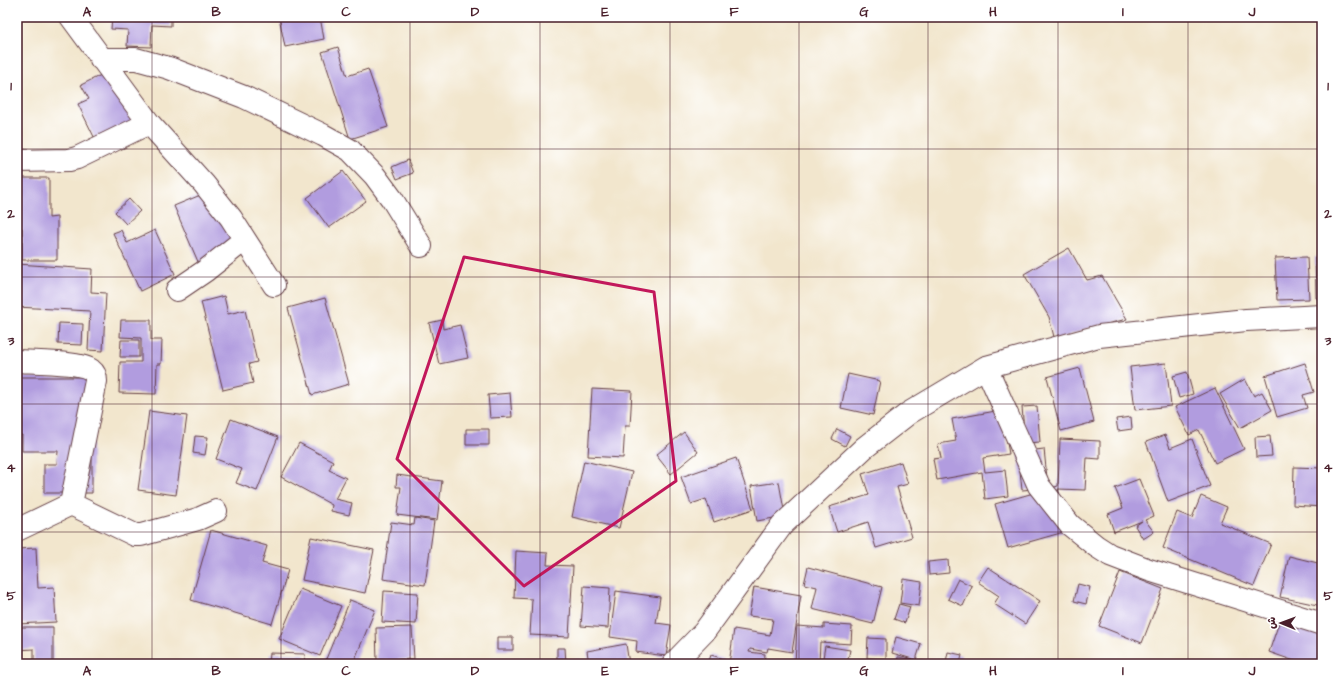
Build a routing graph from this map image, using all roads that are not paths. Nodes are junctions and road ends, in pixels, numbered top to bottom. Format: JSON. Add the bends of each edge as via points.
{"nodes":[{"id":1,"x":70,"y":17,"type":"edge"},
{"id":2,"x":101,"y":59,"type":"junction"},
{"id":3,"x":149,"y":123,"type":"junction"},
{"id":4,"x":17,"y":161,"type":"edge"},
{"id":5,"x":244,"y":240,"type":"junction"},
{"id":6,"x":421,"y":246,"type":"dead end"},
{"id":7,"x":274,"y":285,"type":"dead end"},
{"id":8,"x":177,"y":290,"type":"dead end"},
{"id":9,"x":1322,"y":316,"type":"edge"},
{"id":10,"x":17,"y":361,"type":"edge"},
{"id":11,"x":986,"y":367,"type":"junction"},
{"id":12,"x":71,"y":504,"type":"junction"},
{"id":13,"x":216,"y":511,"type":"dead end"},
{"id":14,"x":17,"y":530,"type":"edge"},
{"id":15,"x":1322,"y":624,"type":"edge"},
{"id":16,"x":673,"y":664,"type":"edge"}],
"edges":[{"from":1,"to":2,"type":"street"},
{"from":2,"to":3,"type":"street"},
{"from":2,"to":6,"type":"street","via":[[136,59],[169,68],[264,107],[350,150],[375,176]]},
{"from":3,"to":4,"type":"street","via":[[77,158]]},
{"from":3,"to":5,"type":"street","via":[[204,184],[231,218]]},
{"from":5,"to":7,"type":"street"},
{"from":5,"to":8,"type":"street"},
{"from":9,"to":11,"type":"street","via":[[1246,320],[1099,336]]},
{"from":10,"to":12,"type":"street","via":[[79,365],[95,374],[96,381]]},
{"from":11,"to":15,"type":"street","via":[[1039,486],[1070,525],[1096,546],[1110,555],[1149,570]]},
{"from":11,"to":16,"type":"street","via":[[909,413],[864,448],[782,525],[704,632]]},
{"from":12,"to":13,"type":"street","via":[[135,535],[178,525]]},
{"from":12,"to":14,"type":"street"}]}
